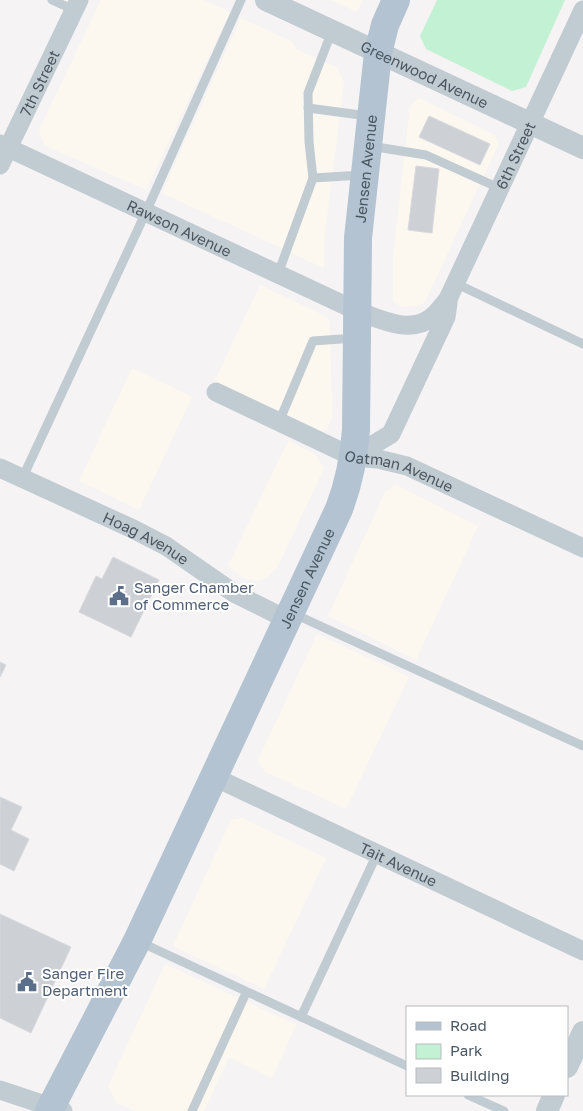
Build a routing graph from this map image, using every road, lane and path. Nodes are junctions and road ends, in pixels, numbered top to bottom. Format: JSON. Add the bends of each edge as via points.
{"nodes":[{"id":1,"x":52,"y":0,"type":"edge"},
{"id":2,"x":240,"y":0,"type":"edge"},
{"id":3,"x":266,"y":0,"type":"edge"},
{"id":4,"x":396,"y":0,"type":"edge"},
{"id":5,"x":76,"y":5,"type":"edge"},
{"id":6,"x":583,"y":10,"type":"edge"},
{"id":7,"x":332,"y":31,"type":"junction"},
{"id":8,"x":378,"y":53,"type":"junction"},
{"id":9,"x":308,"y":108,"type":"junction"},
{"id":10,"x":371,"y":116,"type":"junction"},
{"id":11,"x":530,"y":123,"type":"junction"},
{"id":12,"x":367,"y":145,"type":"junction"},
{"id":13,"x":583,"y":148,"type":"edge"},
{"id":14,"x":3,"y":152,"type":"edge"},
{"id":15,"x":364,"y":175,"type":"junction"},
{"id":16,"x":313,"y":178,"type":"junction"},
{"id":17,"x":499,"y":188,"type":"junction"},
{"id":18,"x":146,"y":212,"type":"junction"},
{"id":19,"x":278,"y":274,"type":"junction"},
{"id":20,"x":452,"y":291,"type":"junction"},
{"id":21,"x":357,"y":311,"type":"junction"},
{"id":22,"x":357,"y":338,"type":"junction"},
{"id":23,"x":583,"y":344,"type":"edge"},
{"id":24,"x":216,"y":392,"type":"dead end"},
{"id":25,"x":279,"y":422,"type":"junction"},
{"id":26,"x":352,"y":457,"type":"junction"},
{"id":27,"x":0,"y":468,"type":"edge"},
{"id":28,"x":22,"y":479,"type":"junction"},
{"id":29,"x":583,"y":548,"type":"edge"},
{"id":30,"x":290,"y":616,"type":"junction"},
{"id":31,"x":583,"y":746,"type":"edge"},
{"id":32,"x":214,"y":777,"type":"junction"},
{"id":33,"x":377,"y":854,"type":"junction"},
{"id":34,"x":137,"y":941,"type":"junction"},
{"id":35,"x":583,"y":951,"type":"edge"},
{"id":36,"x":246,"y":993,"type":"junction"},
{"id":37,"x":301,"y":1017,"type":"junction"},
{"id":38,"x":583,"y":1032,"type":"edge"},
{"id":39,"x":568,"y":1065,"type":"edge"},
{"id":40,"x":406,"y":1066,"type":"edge"},
{"id":41,"x":0,"y":1090,"type":"edge"},
{"id":42,"x":470,"y":1096,"type":"edge"},
{"id":43,"x":554,"y":1096,"type":"edge"},
{"id":44,"x":55,"y":1109,"type":"edge"},
{"id":45,"x":192,"y":1111,"type":"edge"},
{"id":46,"x":504,"y":1111,"type":"edge"},
{"id":47,"x":546,"y":1111,"type":"edge"}],
"edges":[{"from":1,"to":5,"type":"lane"},
{"from":2,"to":18,"type":"lane"},
{"from":3,"to":7,"type":"street","name":"Greenwood Avenue"},
{"from":4,"to":8,"type":"main road","name":"Jensen Avenue"},
{"from":5,"to":14,"type":"street","name":"7th Street"},
{"from":6,"to":11,"type":"street","name":"6th Street"},
{"from":7,"to":8,"type":"street","name":"Greenwood Avenue"},
{"from":7,"to":9,"type":"lane","via":[[308,93]]},
{"from":8,"to":10,"type":"main road","name":"Jensen Avenue"},
{"from":8,"to":11,"type":"street","name":"Greenwood Avenue"},
{"from":9,"to":10,"type":"lane"},
{"from":9,"to":16,"type":"lane"},
{"from":10,"to":12,"type":"main road","name":"Jensen Avenue"},
{"from":11,"to":13,"type":"street","name":"Greenwood Avenue"},
{"from":11,"to":17,"type":"street","name":"6th Street"},
{"from":12,"to":15,"type":"main road","name":"Jensen Avenue"},
{"from":12,"to":17,"type":"lane","via":[[426,155]]},
{"from":14,"to":18,"type":"street","name":"Rawson Avenue"},
{"from":15,"to":16,"type":"lane"},
{"from":15,"to":21,"type":"main road","name":"Jensen Avenue","via":[[358,238]]},
{"from":16,"to":19,"type":"lane"},
{"from":17,"to":20,"type":"street","name":"6th Street"},
{"from":18,"to":19,"type":"street","name":"Rawson Avenue"},
{"from":18,"to":28,"type":"lane"},
{"from":19,"to":21,"type":"street","name":"Rawson Avenue"},
{"from":20,"to":21,"type":"street","name":"6th Street","via":[[432,318],[422,322],[393,323]]},
{"from":20,"to":23,"type":"lane"},
{"from":20,"to":26,"type":"street","name":"6th Street","via":[[446,318],[391,434]]},
{"from":21,"to":22,"type":"main road","name":"Jensen Avenue"},
{"from":22,"to":25,"type":"lane","via":[[313,341]]},
{"from":22,"to":26,"type":"main road","name":"Jensen Avenue","via":[[356,430]]},
{"from":24,"to":25,"type":"street","name":"Oatman Avenue"},
{"from":25,"to":26,"type":"street","name":"Oatman Avenue"},
{"from":26,"to":29,"type":"street","name":"Oatman Avenue","via":[[407,466]]},
{"from":26,"to":30,"type":"main road","name":"Jensen Avenue","via":[[340,509]]},
{"from":27,"to":28,"type":"street","name":"Hoag Avenue"},
{"from":28,"to":30,"type":"street","name":"Hoag Avenue","via":[[133,529],[166,546],[234,593]]},
{"from":30,"to":31,"type":"lane"},
{"from":30,"to":32,"type":"main road","name":"Jensen Avenue"},
{"from":32,"to":33,"type":"street","name":"Tait Avenue"},
{"from":32,"to":34,"type":"main road","name":"Jensen Avenue"},
{"from":33,"to":35,"type":"street","name":"Tait Avenue"},
{"from":33,"to":37,"type":"lane"},
{"from":34,"to":36,"type":"lane"},
{"from":34,"to":44,"type":"main road","name":"Jensen Avenue"},
{"from":36,"to":37,"type":"lane"},
{"from":36,"to":45,"type":"lane"},
{"from":37,"to":40,"type":"lane"},
{"from":38,"to":39,"type":"street"},
{"from":41,"to":44,"type":"street"},
{"from":42,"to":46,"type":"lane"},
{"from":43,"to":47,"type":"street"}]}
